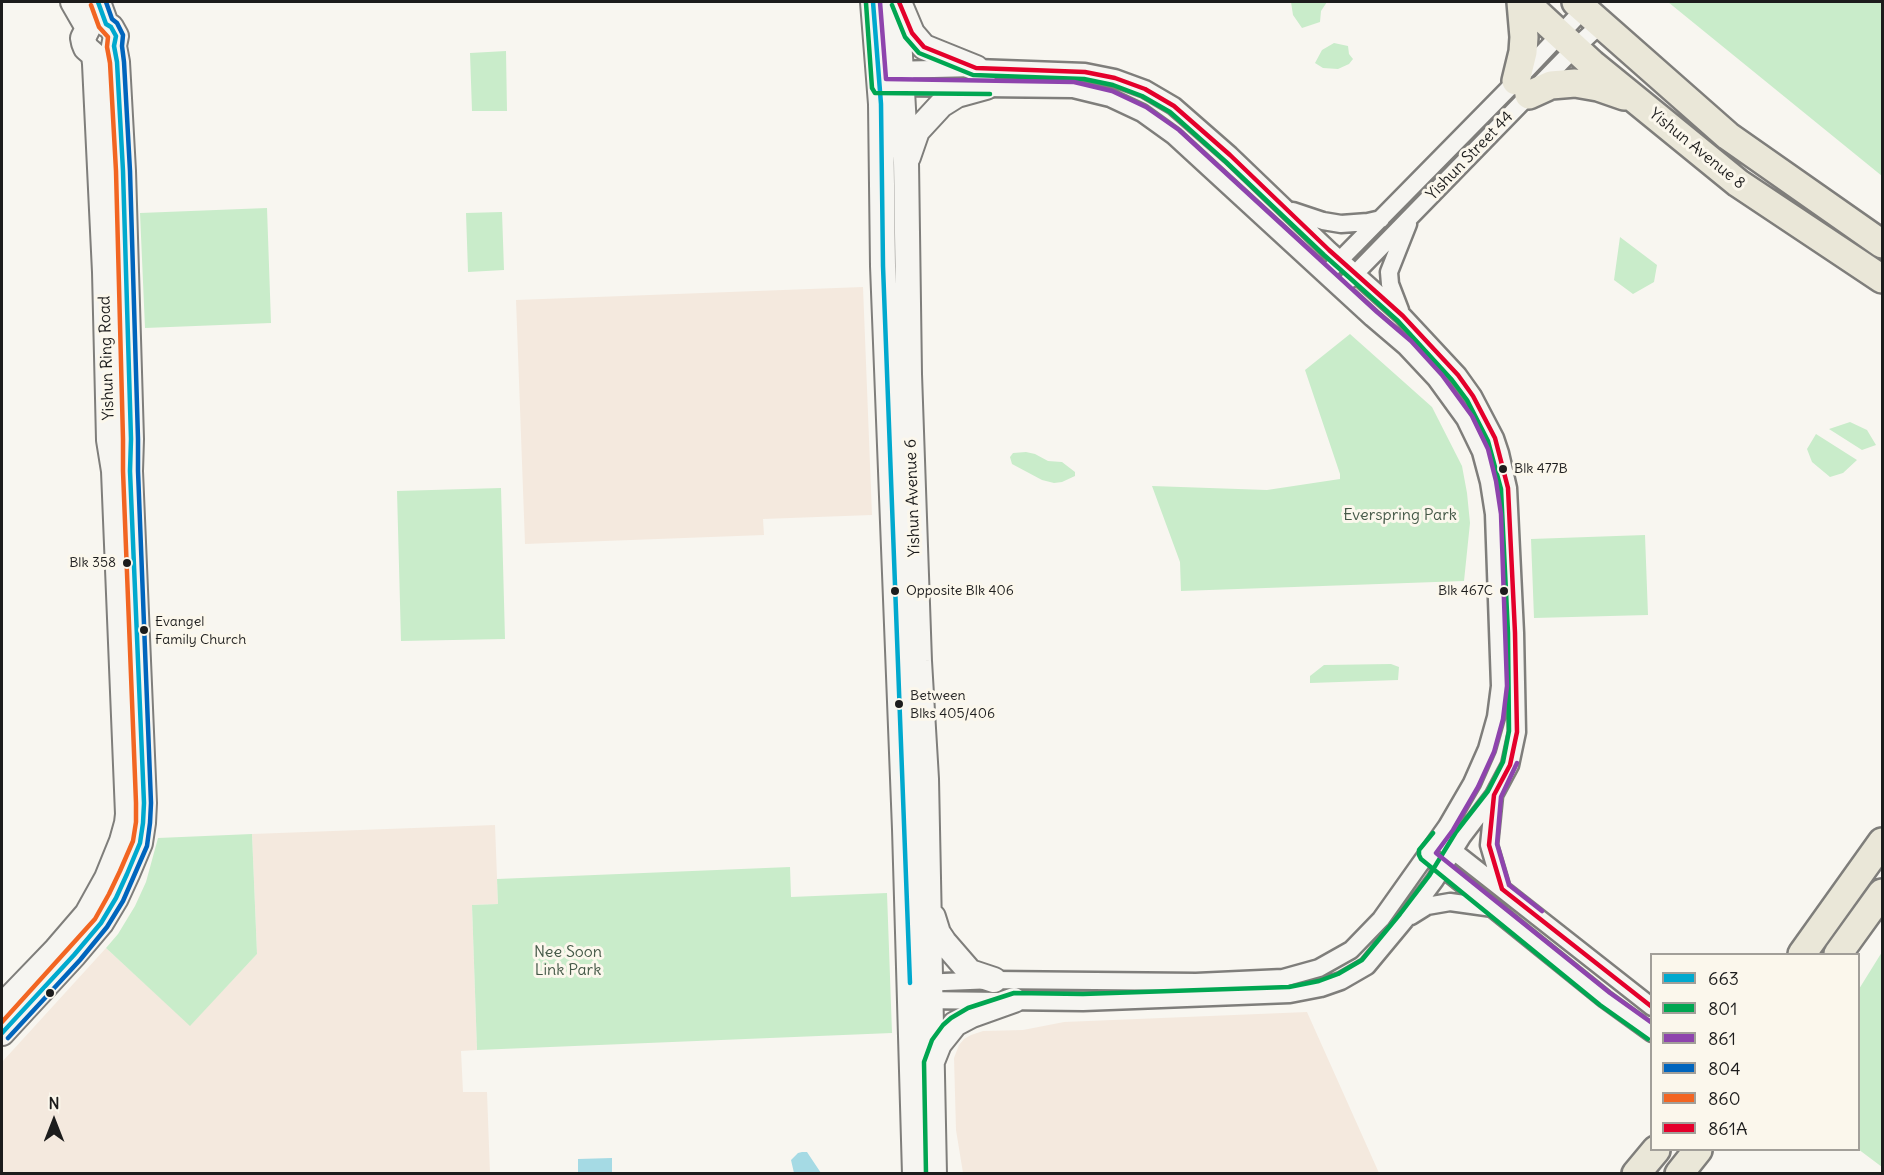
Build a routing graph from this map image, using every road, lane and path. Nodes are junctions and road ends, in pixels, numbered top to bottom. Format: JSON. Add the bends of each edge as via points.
{"nodes":[{"id":1,"x":73,"y":2,"type":"edge"},
{"id":2,"x":98,"y":2,"type":"edge"},
{"id":3,"x":873,"y":2,"type":"edge"},
{"id":4,"x":898,"y":2,"type":"edge"},
{"id":5,"x":1523,"y":2,"type":"edge"},
{"id":6,"x":1587,"y":11,"type":"edge"},
{"id":7,"x":101,"y":38,"type":"junction"},
{"id":8,"x":1567,"y":41,"type":"junction"},
{"id":9,"x":981,"y":77,"type":"junction"},
{"id":10,"x":890,"y":78,"type":"junction"},
{"id":11,"x":1522,"y":88,"type":"junction"},
{"id":12,"x":1636,"y":100,"type":"junction"},
{"id":13,"x":906,"y":162,"type":"junction"},
{"id":14,"x":1289,"y":210,"type":"junction"},
{"id":15,"x":1411,"y":218,"type":"junction"},
{"id":16,"x":1381,"y":219,"type":"junction"},
{"id":17,"x":1882,"y":244,"type":"edge"},
{"id":18,"x":1341,"y":260,"type":"junction"},
{"id":19,"x":1355,"y":273,"type":"junction"},
{"id":20,"x":1325,"y":274,"type":"junction"},
{"id":21,"x":1882,"y":279,"type":"edge"},
{"id":22,"x":1340,"y":289,"type":"junction"},
{"id":23,"x":1403,"y":316,"type":"junction"},
{"id":24,"x":124,"y":537,"type":"junction"},
{"id":25,"x":926,"y":779,"type":"junction"},
{"id":26,"x":1494,"y":795,"type":"junction"},
{"id":27,"x":905,"y":829,"type":"junction"},
{"id":28,"x":1438,"y":839,"type":"junction"},
{"id":29,"x":1882,"y":842,"type":"edge"},
{"id":30,"x":1454,"y":851,"type":"junction"},
{"id":31,"x":1426,"y":854,"type":"junction"},
{"id":32,"x":1443,"y":867,"type":"junction"},
{"id":33,"x":1502,"y":890,"type":"junction"},
{"id":34,"x":1880,"y":898,"type":"edge"},
{"id":35,"x":928,"y":900,"type":"junction"},
{"id":36,"x":1493,"y":909,"type":"junction"},
{"id":37,"x":1406,"y":920,"type":"junction"},
{"id":38,"x":1803,"y":953,"type":"edge"},
{"id":39,"x":1839,"y":953,"type":"edge"},
{"id":40,"x":994,"y":980,"type":"junction"},
{"id":41,"x":920,"y":992,"type":"junction"},
{"id":42,"x":1014,"y":1000,"type":"junction"},
{"id":43,"x":1650,"y":1005,"type":"edge"},
{"id":44,"x":2,"y":1006,"type":"edge"},
{"id":45,"x":1650,"y":1032,"type":"edge"},
{"id":46,"x":2,"y":1033,"type":"edge"},
{"id":47,"x":931,"y":1064,"type":"junction"},
{"id":48,"x":1654,"y":1151,"type":"edge"},
{"id":49,"x":1696,"y":1151,"type":"edge"},
{"id":50,"x":915,"y":1173,"type":"edge"},
{"id":51,"x":934,"y":1173,"type":"edge"},
{"id":52,"x":1636,"y":1173,"type":"edge"},
{"id":53,"x":1679,"y":1173,"type":"edge"}],
"edges":[{"from":1,"to":7,"type":"main road","name":"Yishun Ring Road"},
{"from":2,"to":7,"type":"main road","name":"Yishun Ring Road"},
{"from":3,"to":10,"type":"main road","name":"Yishun Avenue 6"},
{"from":4,"to":9,"type":"main road","via":[[912,33],[924,47]]},
{"from":4,"to":10,"type":"main road","name":"Yishun Avenue 6"},
{"from":5,"to":8,"type":"main road","name":"Yishun Avenue 8"},
{"from":5,"to":11,"type":"main road"},
{"from":6,"to":8,"type":"street","name":"Yishun Street 44"},
{"from":6,"to":17,"type":"main road","name":"Yishun Avenue 8","via":[[1728,136]]},
{"from":7,"to":24,"type":"main road","name":"Yishun Ring Road","via":[[117,62],[123,171],[131,431]]},
{"from":8,"to":11,"type":"street","name":"Yishun Street 44"},
{"from":8,"to":12,"type":"main road","name":"Yishun Avenue 8"},
{"from":9,"to":10,"type":"street"},
{"from":9,"to":13,"type":"main road","via":[[941,105],[918,131]]},
{"from":9,"to":14,"type":"street","via":[[1085,72],[1144,89],[1174,106]]},
{"from":9,"to":20,"type":"street","via":[[1073,89],[1142,113],[1174,136]]},
{"from":10,"to":13,"type":"main road","name":"Yishun Avenue 6"},
{"from":10,"to":27,"type":"main road","name":"Yishun Avenue 6","via":[[891,497]]},
{"from":11,"to":12,"type":"main road","via":[[1575,83]]},
{"from":11,"to":15,"type":"street","name":"Yishun Street 44"},
{"from":11,"to":16,"type":"street","name":"Yishun Street 44"},
{"from":12,"to":21,"type":"main road","name":"Yishun Avenue 8","via":[[1738,183]]},
{"from":13,"to":25,"type":"main road","name":"Yishun Avenue 6","via":[[911,443]]},
{"from":14,"to":16,"type":"street","via":[[1341,224]]},
{"from":14,"to":18,"type":"street"},
{"from":15,"to":19,"type":"street","name":"Yishun Street 44"},
{"from":15,"to":23,"type":"street","via":[[1389,272]]},
{"from":16,"to":18,"type":"street","name":"Yishun Street 44"},
{"from":18,"to":19,"type":"street"},
{"from":18,"to":20,"type":"street","name":"Yishun Street 44"},
{"from":19,"to":22,"type":"street","name":"Yishun Street 44"},
{"from":19,"to":23,"type":"street"},
{"from":20,"to":22,"type":"street"},
{"from":22,"to":28,"type":"street","via":[[1406,346],[1436,379],[1465,419],[1489,482],[1494,514],[1499,674],[1496,717],[1472,783]]},
{"from":23,"to":26,"type":"street","via":[[1473,396],[1495,438],[1508,488],[1517,732],[1510,765]]},
{"from":24,"to":44,"type":"main road","name":"Yishun Ring Road","via":[[127,823],[107,878],[87,914]]},
{"from":24,"to":46,"type":"main road","name":"Yishun Ring Road","via":[[144,803],[140,843],[101,922]]},
{"from":25,"to":27,"type":"main road","via":[[919,795],[918,819]]},
{"from":25,"to":35,"type":"main road","name":"Yishun Avenue 6"},
{"from":26,"to":30,"type":"street"},
{"from":26,"to":33,"type":"street","via":[[1489,845]]},
{"from":27,"to":41,"type":"main road","name":"Yishun Avenue 6"},
{"from":28,"to":30,"type":"street"},
{"from":28,"to":31,"type":"street"},
{"from":29,"to":38,"type":"main road"},
{"from":30,"to":32,"type":"street"},
{"from":30,"to":33,"type":"street"},
{"from":31,"to":32,"type":"street"},
{"from":31,"to":40,"type":"street","via":[[1381,919],[1351,950],[1319,968],[1283,978],[1196,982]]},
{"from":32,"to":36,"type":"street"},
{"from":32,"to":37,"type":"street"},
{"from":33,"to":43,"type":"street"},
{"from":34,"to":39,"type":"main road"},
{"from":35,"to":40,"type":"main road","via":[[938,933],[950,951],[970,972]]},
{"from":35,"to":41,"type":"main road","name":"Yishun Avenue 6"},
{"from":36,"to":37,"type":"street","via":[[1450,902],[1428,906]]},
{"from":36,"to":45,"type":"street"},
{"from":37,"to":42,"type":"street","via":[[1367,966],[1321,988],[1290,994],[1083,1002]]},
{"from":40,"to":41,"type":"street"},
{"from":41,"to":42,"type":"street"},
{"from":41,"to":47,"type":"main road","name":"Yishun Avenue 6"},
{"from":41,"to":50,"type":"main road","name":"Yishun Avenue 6"},
{"from":42,"to":47,"type":"main road","via":[[955,1024],[939,1044]]},
{"from":47,"to":51,"type":"main road","name":"Yishun Avenue 6"},
{"from":48,"to":52,"type":"main road"},
{"from":49,"to":53,"type":"main road"}]}
